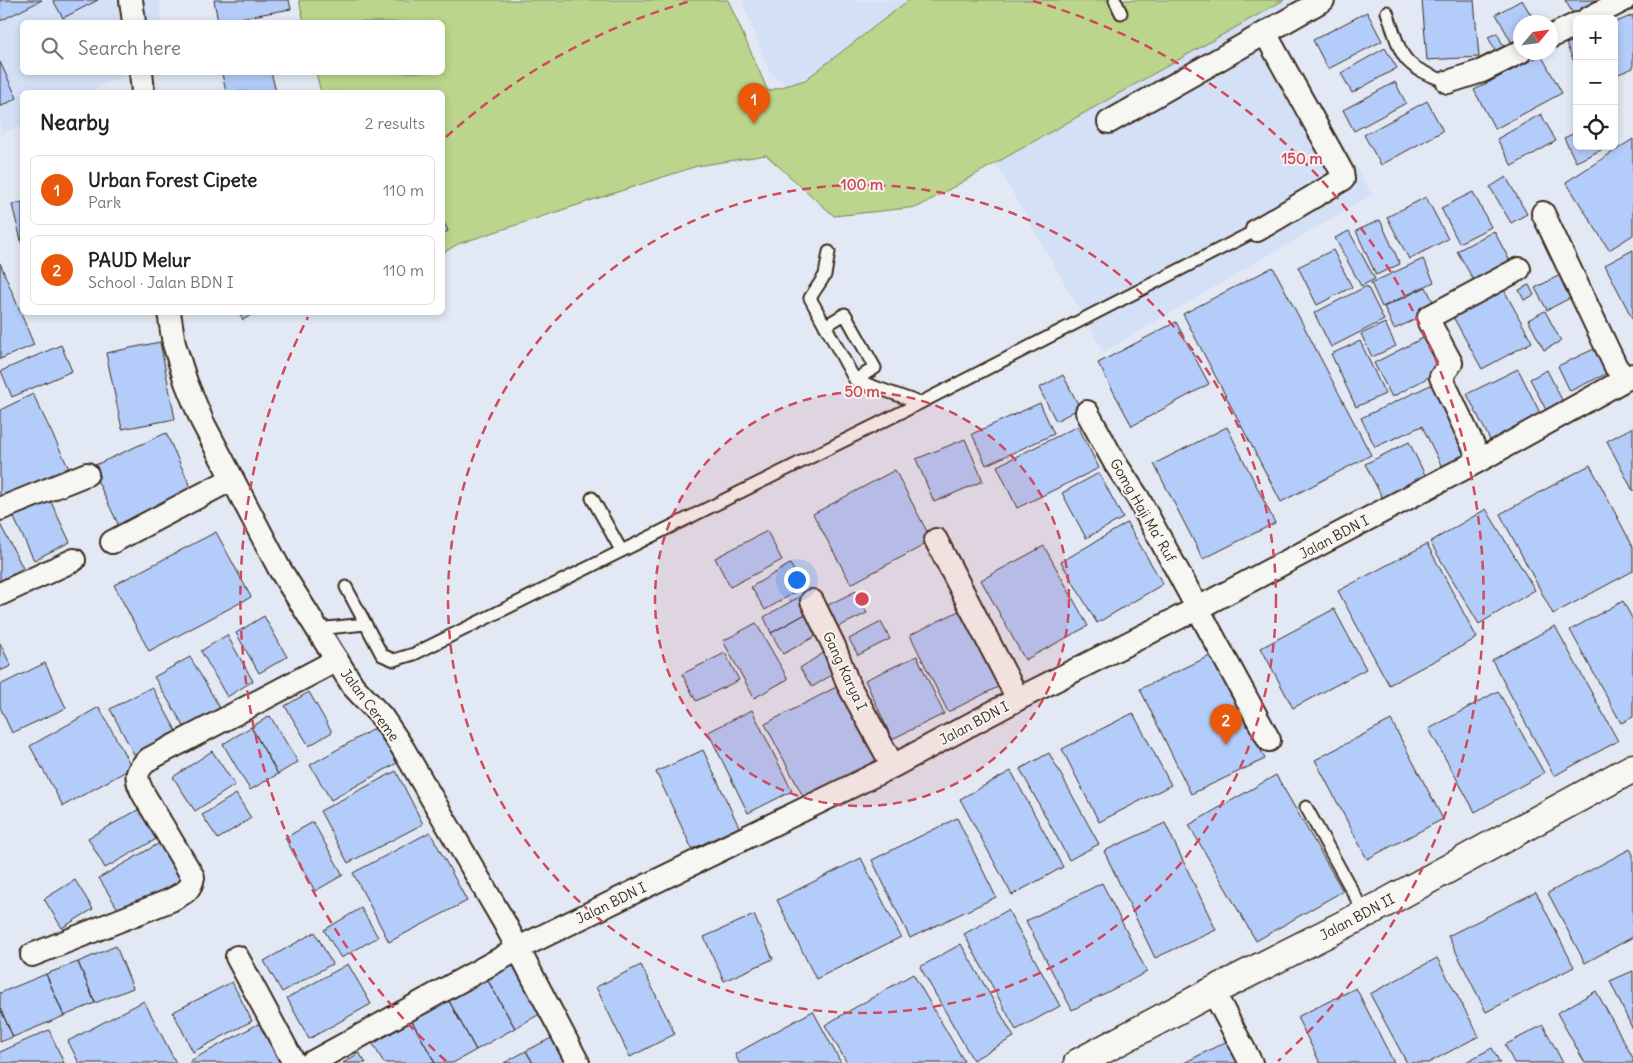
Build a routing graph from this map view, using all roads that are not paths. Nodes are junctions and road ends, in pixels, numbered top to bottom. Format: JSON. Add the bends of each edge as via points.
{"nodes":[{"id":1,"x":131,"y":0,"type":"edge"},
{"id":2,"x":1115,"y":0,"type":"edge"},
{"id":3,"x":1323,"y":0,"type":"edge"},
{"id":4,"x":1624,"y":0,"type":"edge"},
{"id":5,"x":1387,"y":12,"type":"dead end"},
{"id":6,"x":1121,"y":13,"type":"dead end"},
{"id":7,"x":1595,"y":15,"type":"edge"},
{"id":8,"x":134,"y":20,"type":"edge"},
{"id":9,"x":1573,"y":26,"type":"edge"},
{"id":10,"x":1265,"y":33,"type":"junction"},
{"id":11,"x":1558,"y":33,"type":"edge"},
{"id":12,"x":1513,"y":56,"type":"edge"},
{"id":13,"x":141,"y":75,"type":"edge"},
{"id":14,"x":1448,"y":82,"type":"joint"},
{"id":15,"x":143,"y":90,"type":"edge"},
{"id":16,"x":1109,"y":122,"type":"dead end"},
{"id":17,"x":1543,"y":213,"type":"dead end"},
{"id":18,"x":1257,"y":230,"type":"joint"},
{"id":19,"x":829,"y":252,"type":"dead end"},
{"id":20,"x":1519,"y":269,"type":"dead end"},
{"id":21,"x":169,"y":315,"type":"edge"},
{"id":22,"x":825,"y":326,"type":"junction"},
{"id":23,"x":1629,"y":377,"type":"edge"},
{"id":24,"x":855,"y":380,"type":"junction"},
{"id":25,"x":920,"y":403,"type":"junction"},
{"id":26,"x":1087,"y":412,"type":"dead end"},
{"id":27,"x":1480,"y":460,"type":"junction"},
{"id":28,"x":87,"y":474,"type":"dead end"},
{"id":29,"x":232,"y":479,"type":"junction"},
{"id":30,"x":592,"y":498,"type":"dead end"},
{"id":31,"x":0,"y":509,"type":"edge"},
{"id":32,"x":936,"y":540,"type":"dead end"},
{"id":33,"x":112,"y":542,"type":"dead end"},
{"id":34,"x":621,"y":550,"type":"junction"},
{"id":35,"x":74,"y":560,"type":"dead end"},
{"id":36,"x":346,"y":587,"type":"dead end"},
{"id":37,"x":0,"y":594,"type":"edge"},
{"id":38,"x":812,"y":600,"type":"dead end"},
{"id":39,"x":1198,"y":608,"type":"junction"},
{"id":40,"x":365,"y":624,"type":"junction"},
{"id":41,"x":318,"y":629,"type":"junction"},
{"id":42,"x":337,"y":660,"type":"junction"},
{"id":43,"x":1018,"y":699,"type":"junction"},
{"id":44,"x":1269,"y":740,"type":"dead end"},
{"id":45,"x":894,"y":766,"type":"junction"},
{"id":46,"x":1633,"y":768,"type":"edge"},
{"id":47,"x":1306,"y":807,"type":"dead end"},
{"id":48,"x":1365,"y":914,"type":"junction"},
{"id":49,"x":518,"y":949,"type":"junction"},
{"id":50,"x":32,"y":955,"type":"dead end"},
{"id":51,"x":237,"y":957,"type":"dead end"},
{"id":52,"x":1213,"y":991,"type":"junction"},
{"id":53,"x":294,"y":1063,"type":"edge"},
{"id":54,"x":311,"y":1063,"type":"edge"},
{"id":55,"x":578,"y":1063,"type":"edge"},
{"id":56,"x":1078,"y":1063,"type":"edge"},
{"id":57,"x":1251,"y":1063,"type":"edge"}],
"edges":[{"from":1,"to":8,"type":"street"},
{"from":2,"to":6,"type":"lane"},
{"from":3,"to":10,"type":"street"},
{"from":4,"to":7,"type":"street"},
{"from":5,"to":14,"type":"lane","via":[[1403,57],[1415,69]]},
{"from":9,"to":11,"type":"street"},
{"from":10,"to":16,"type":"street"},
{"from":10,"to":18,"type":"street","via":[[1343,179]]},
{"from":12,"to":14,"type":"street","via":[[1482,72]]},
{"from":13,"to":15,"type":"street"},
{"from":17,"to":23,"type":"street","via":[[1616,367]]},
{"from":18,"to":25,"type":"lane"},
{"from":19,"to":22,"type":"lane","via":[[825,275],[810,298]]},
{"from":20,"to":27,"type":"street","via":[[1429,317],[1428,322],[1451,363],[1440,377]]},
{"from":21,"to":29,"type":"street","name":"Jalan Cereme","via":[[174,344],[186,382]]},
{"from":22,"to":24,"type":"lane"},
{"from":22,"to":24,"type":"lane","via":[[845,314],[850,322],[875,368]]},
{"from":23,"to":27,"type":"street","name":"Jalan BDN I"},
{"from":24,"to":25,"type":"lane"},
{"from":25,"to":34,"type":"lane"},
{"from":26,"to":39,"type":"street","name":"Gomg Haji Ma’ Ruf"},
{"from":27,"to":39,"type":"street","name":"Jalan BDN I"},
{"from":28,"to":31,"type":"street"},
{"from":29,"to":33,"type":"street"},
{"from":29,"to":41,"type":"street","name":"Jalan Cereme","via":[[280,568]]},
{"from":30,"to":34,"type":"lane"},
{"from":32,"to":43,"type":"street"},
{"from":34,"to":40,"type":"lane","via":[[414,654],[394,660],[382,655]]},
{"from":35,"to":37,"type":"street"},
{"from":36,"to":40,"type":"lane"},
{"from":38,"to":45,"type":"street","name":"Gang Karya I","via":[[848,684]]},
{"from":39,"to":43,"type":"street","name":"Jalan BDN I"},
{"from":39,"to":44,"type":"street","name":"Gomg Haji Ma’ Ruf"},
{"from":40,"to":41,"type":"lane"},
{"from":41,"to":42,"type":"street","name":"Jalan Cereme"},
{"from":42,"to":49,"type":"street","name":"Jalan Cereme","via":[[353,686],[393,732]]},
{"from":42,"to":50,"type":"street","via":[[149,759],[139,768],[137,781],[193,877],[187,892]]},
{"from":43,"to":45,"type":"street","name":"Jalan BDN I"},
{"from":45,"to":49,"type":"street","name":"Jalan BDN I"},
{"from":46,"to":48,"type":"street","name":"Jalan BDN II"},
{"from":47,"to":48,"type":"lane"},
{"from":48,"to":52,"type":"street","name":"Jalan BDN II"},
{"from":49,"to":54,"type":"street","name":"Jalan BDN I"},
{"from":49,"to":55,"type":"street","name":"Jalan Cereme"},
{"from":51,"to":53,"type":"street"},
{"from":52,"to":56,"type":"street","name":"Jalan BDN II"},
{"from":52,"to":57,"type":"street"}]}
